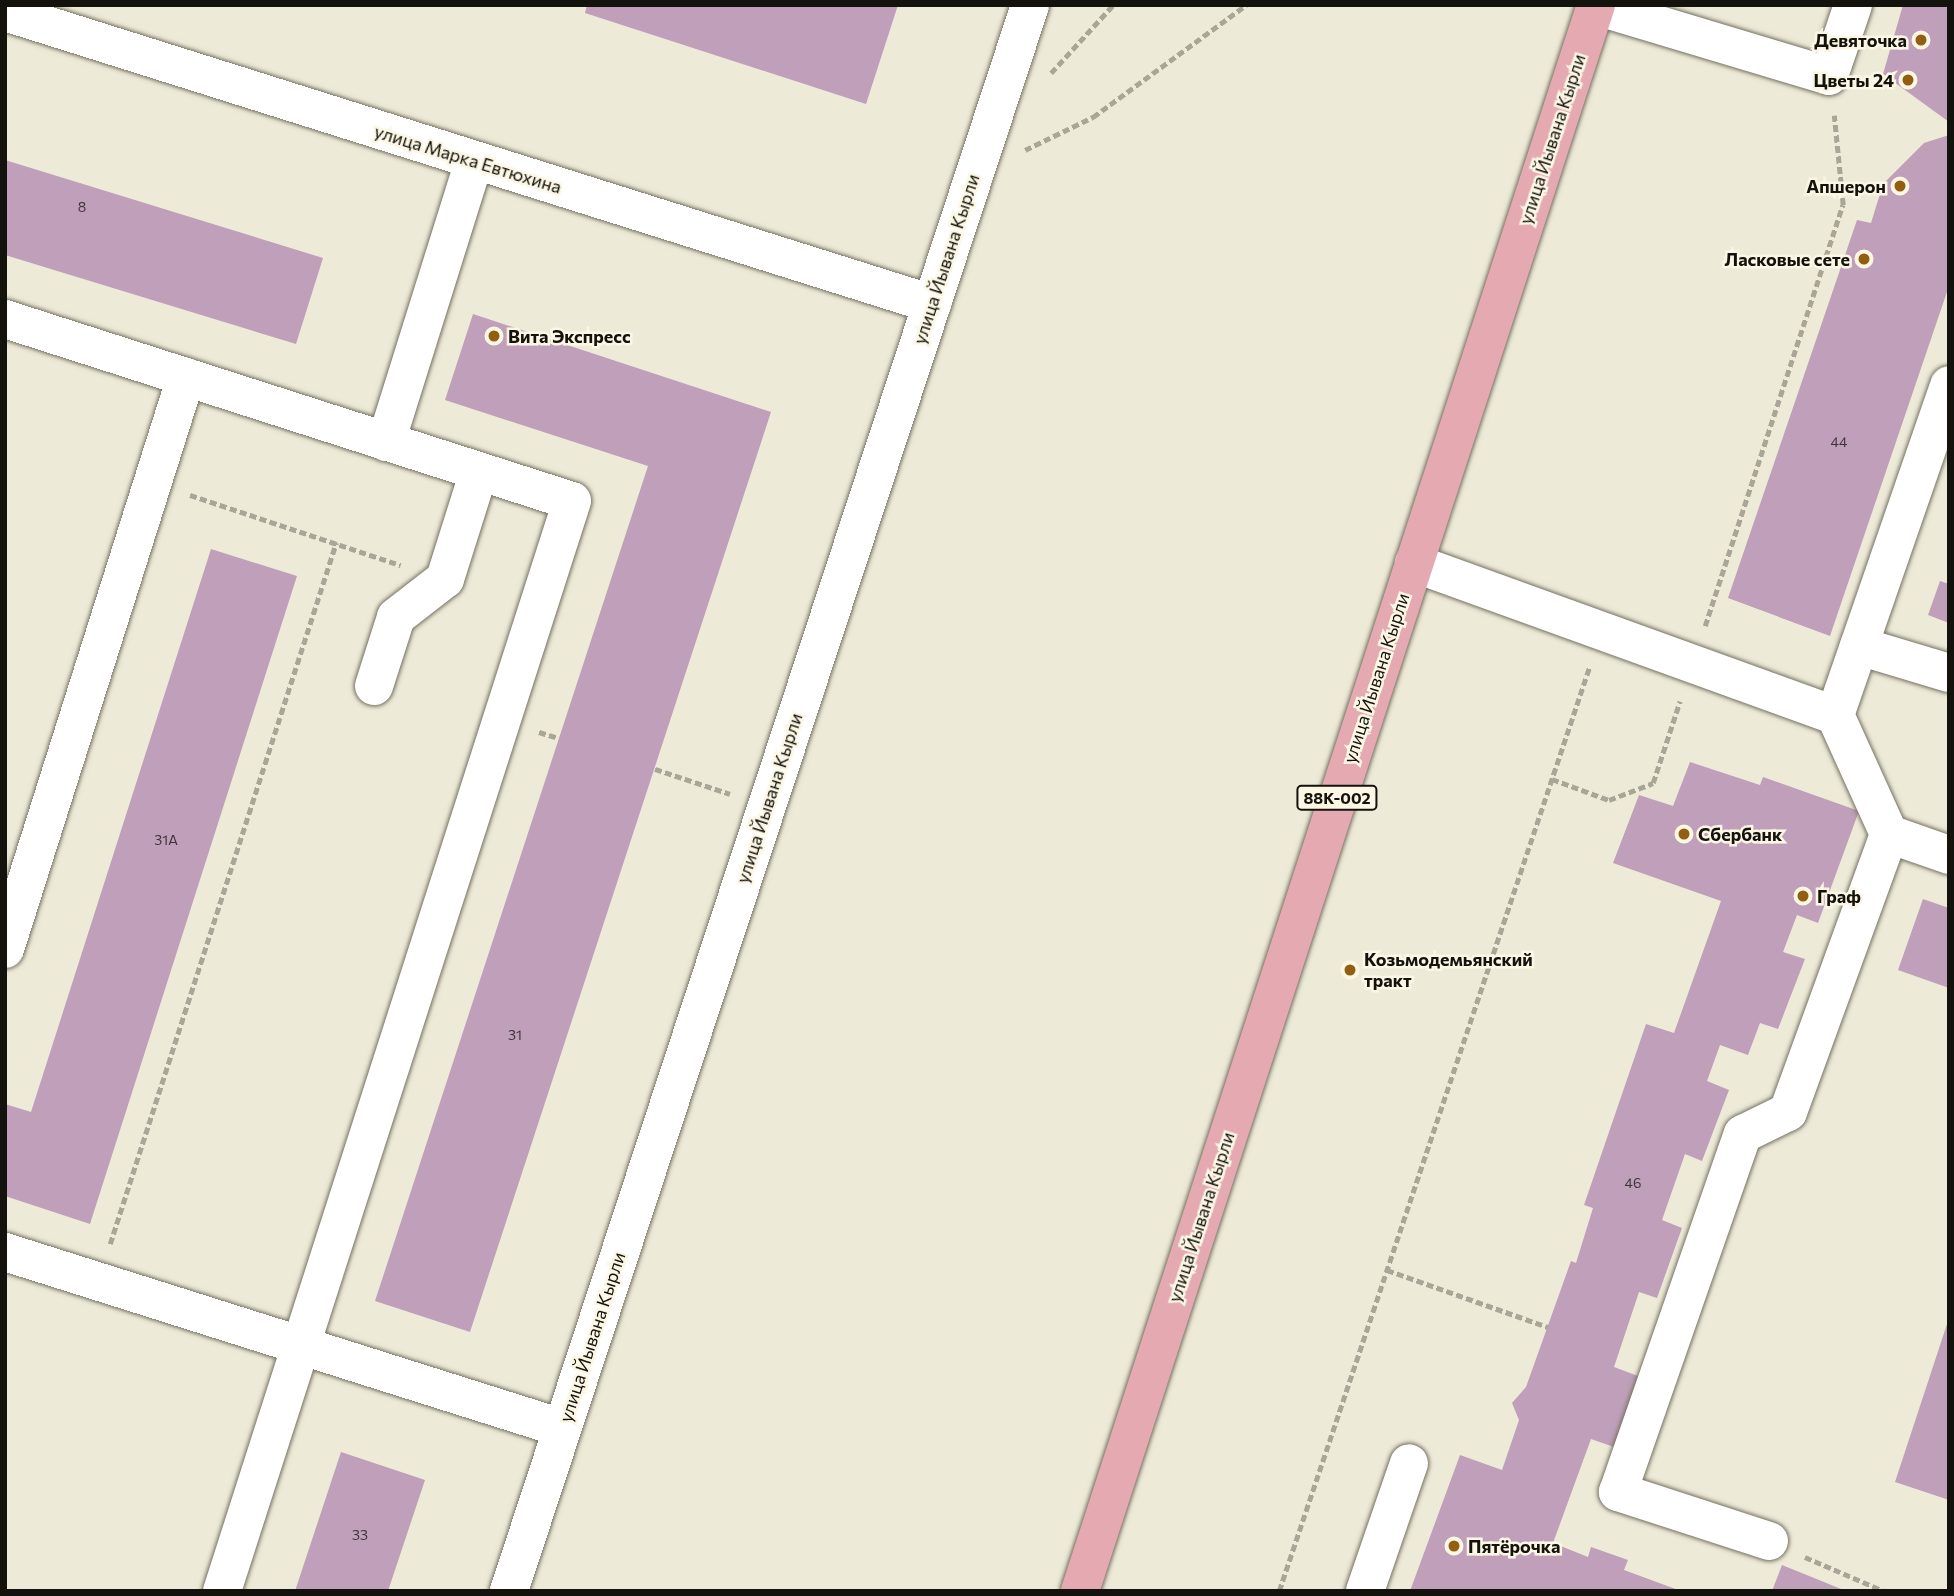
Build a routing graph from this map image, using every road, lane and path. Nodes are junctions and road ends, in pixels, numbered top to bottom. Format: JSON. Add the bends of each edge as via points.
{"nodes":[{"id":1,"x":1030,"y":5,"type":"edge"},
{"id":2,"x":1113,"y":5,"type":"edge"},
{"id":3,"x":1246,"y":5,"type":"edge"},
{"id":4,"x":1853,"y":5,"type":"edge"},
{"id":5,"x":1596,"y":6,"type":"edge"},
{"id":6,"x":5,"y":12,"type":"edge"},
{"id":7,"x":1829,"y":76,"type":"junction"},
{"id":8,"x":1044,"y":81,"type":"dead end"},
{"id":9,"x":1018,"y":154,"type":"dead end"},
{"id":10,"x":474,"y":161,"type":"junction"},
{"id":11,"x":932,"y":304,"type":"junction"},
{"id":12,"x":5,"y":319,"type":"edge"},
{"id":13,"x":186,"y":377,"type":"junction"},
{"id":14,"x":1949,"y":386,"type":"edge"},
{"id":15,"x":387,"y":442,"type":"junction"},
{"id":16,"x":479,"y":471,"type":"junction"},
{"id":17,"x":153,"y":483,"type":"junction"},
{"id":18,"x":336,"y":543,"type":"junction"},
{"id":19,"x":1414,"y":562,"type":"junction"},
{"id":20,"x":445,"y":579,"type":"junction"},
{"id":21,"x":1601,"y":631,"type":"junction"},
{"id":22,"x":1858,"y":646,"type":"junction"},
{"id":23,"x":1692,"y":664,"type":"junction"},
{"id":24,"x":1949,"y":673,"type":"edge"},
{"id":25,"x":374,"y":686,"type":"dead end"},
{"id":26,"x":1835,"y":715,"type":"junction"},
{"id":27,"x":654,"y":769,"type":"dead end"},
{"id":28,"x":1552,"y":779,"type":"junction"},
{"id":29,"x":767,"y":805,"type":"junction"},
{"id":30,"x":1889,"y":834,"type":"junction"},
{"id":31,"x":1949,"y":855,"type":"edge"},
{"id":32,"x":5,"y":949,"type":"edge"},
{"id":33,"x":5,"y":1252,"type":"edge"},
{"id":34,"x":1387,"y":1270,"type":"junction"},
{"id":35,"x":98,"y":1282,"type":"junction"},
{"id":36,"x":1548,"y":1327,"type":"dead end"},
{"id":37,"x":302,"y":1346,"type":"junction"},
{"id":38,"x":562,"y":1428,"type":"junction"},
{"id":39,"x":1409,"y":1463,"type":"dead end"},
{"id":40,"x":1769,"y":1541,"type":"joint"},
{"id":41,"x":1880,"y":1590,"type":"edge"},
{"id":42,"x":222,"y":1591,"type":"edge"},
{"id":43,"x":509,"y":1591,"type":"edge"},
{"id":44,"x":1080,"y":1591,"type":"edge"},
{"id":45,"x":1279,"y":1591,"type":"edge"},
{"id":46,"x":1365,"y":1591,"type":"edge"}],
"edges":[{"from":1,"to":11,"type":"street","name":"улица Йывана Кырли"},
{"from":2,"to":8,"type":"path"},
{"from":3,"to":9,"type":"path","via":[[1093,117]]},
{"from":4,"to":7,"type":"street"},
{"from":5,"to":7,"type":"street"},
{"from":5,"to":19,"type":"main road","name":"улица Йывана Кырли","number":"88К-002"},
{"from":6,"to":10,"type":"street","name":"улица Марка Евтюхина"},
{"from":7,"to":23,"type":"path","via":[[1843,205]]},
{"from":10,"to":11,"type":"street","name":"улица Марка Евтюхина"},
{"from":10,"to":15,"type":"street"},
{"from":11,"to":29,"type":"street","name":"улица Йывана Кырли"},
{"from":12,"to":13,"type":"street"},
{"from":13,"to":15,"type":"street"},
{"from":13,"to":17,"type":"street"},
{"from":14,"to":22,"type":"street"},
{"from":15,"to":16,"type":"street"},
{"from":16,"to":20,"type":"street"},
{"from":16,"to":37,"type":"street","via":[[572,501]]},
{"from":17,"to":18,"type":"path"},
{"from":17,"to":32,"type":"street"},
{"from":18,"to":20,"type":"path"},
{"from":18,"to":35,"type":"path"},
{"from":19,"to":21,"type":"street"},
{"from":19,"to":44,"type":"main road","name":"улица Йывана Кырли","number":"88К-002"},
{"from":20,"to":25,"type":"street","via":[[396,617]]},
{"from":21,"to":23,"type":"street"},
{"from":21,"to":28,"type":"path"},
{"from":22,"to":24,"type":"street"},
{"from":22,"to":26,"type":"street"},
{"from":23,"to":26,"type":"street"},
{"from":23,"to":28,"type":"path","via":[[1653,783],[1609,800]]},
{"from":26,"to":30,"type":"street"},
{"from":27,"to":29,"type":"path"},
{"from":28,"to":34,"type":"path"},
{"from":29,"to":38,"type":"street","name":"улица Йывана Кырли"},
{"from":30,"to":31,"type":"street"},
{"from":30,"to":40,"type":"street","via":[[1788,1112],[1743,1134],[1618,1492]]},
{"from":33,"to":35,"type":"street"},
{"from":34,"to":36,"type":"path"},
{"from":34,"to":45,"type":"path"},
{"from":35,"to":37,"type":"street"},
{"from":37,"to":38,"type":"street"},
{"from":37,"to":42,"type":"street"},
{"from":38,"to":43,"type":"street","name":"улица Йывана Кырли"},
{"from":39,"to":46,"type":"street"},
{"from":40,"to":41,"type":"path"}]}
